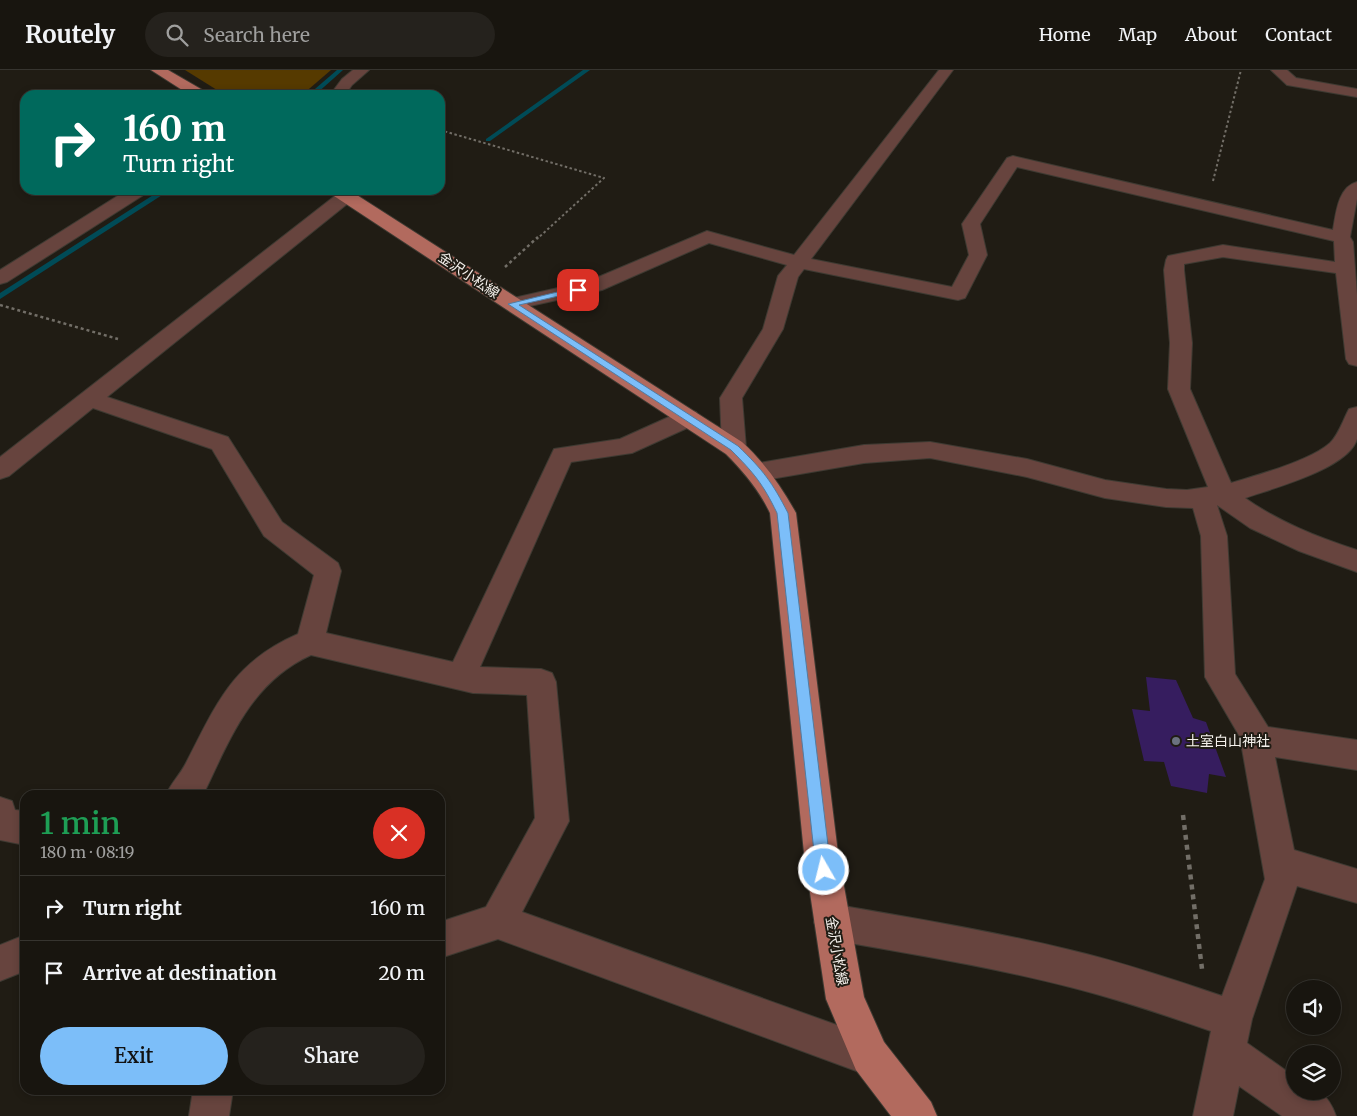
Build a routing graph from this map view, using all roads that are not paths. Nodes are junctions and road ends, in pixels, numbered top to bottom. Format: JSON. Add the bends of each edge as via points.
{"nodes":[{"id":1,"x":158,"y":70,"type":"edge"},
{"id":2,"x":362,"y":70,"type":"edge"},
{"id":3,"x":946,"y":70,"type":"edge"},
{"id":4,"x":1278,"y":70,"type":"edge"},
{"id":5,"x":192,"y":90,"type":"edge"},
{"id":6,"x":341,"y":90,"type":"edge"},
{"id":7,"x":1357,"y":93,"type":"edge"},
{"id":8,"x":1355,"y":194,"type":"edge"},
{"id":9,"x":131,"y":195,"type":"edge"},
{"id":10,"x":340,"y":195,"type":"edge"},
{"id":11,"x":345,"y":195,"type":"edge"},
{"id":12,"x":1342,"y":237,"type":"junction"},
{"id":13,"x":799,"y":262,"type":"junction"},
{"id":14,"x":1345,"y":269,"type":"junction"},
{"id":15,"x":0,"y":278,"type":"edge"},
{"id":16,"x":512,"y":304,"type":"junction"},
{"id":17,"x":1357,"y":359,"type":"edge"},
{"id":18,"x":89,"y":399,"type":"junction"},
{"id":19,"x":1357,"y":415,"type":"edge"},
{"id":20,"x":688,"y":418,"type":"junction"},
{"id":21,"x":734,"y":448,"type":"junction"},
{"id":22,"x":0,"y":470,"type":"edge"},
{"id":23,"x":759,"y":472,"type":"junction"},
{"id":24,"x":1213,"y":495,"type":"junction"},
{"id":25,"x":1357,"y":561,"type":"edge"},
{"id":26,"x":310,"y":642,"type":"junction"},
{"id":27,"x":461,"y":677,"type":"junction"},
{"id":28,"x":1257,"y":740,"type":"junction"},
{"id":29,"x":1357,"y":755,"type":"edge"},
{"id":30,"x":187,"y":790,"type":"edge"},
{"id":31,"x":0,"y":813,"type":"edge"},
{"id":32,"x":20,"y":827,"type":"edge"},
{"id":33,"x":1278,"y":863,"type":"junction"},
{"id":34,"x":1357,"y":886,"type":"edge"},
{"id":35,"x":498,"y":922,"type":"junction"},
{"id":36,"x":832,"y":922,"type":"junction"},
{"id":37,"x":445,"y":938,"type":"edge"},
{"id":38,"x":20,"y":955,"type":"edge"},
{"id":39,"x":0,"y":963,"type":"edge"},
{"id":40,"x":1222,"y":1027,"type":"junction"},
{"id":41,"x":870,"y":1056,"type":"junction"},
{"id":42,"x":213,"y":1095,"type":"edge"},
{"id":43,"x":908,"y":1110,"type":"edge"},
{"id":44,"x":209,"y":1116,"type":"edge"},
{"id":45,"x":1213,"y":1116,"type":"edge"},
{"id":46,"x":1316,"y":1116,"type":"edge"}],
"edges":[{"from":1,"to":5,"type":"main road"},
{"from":2,"to":6,"type":"street"},
{"from":3,"to":13,"type":"street"},
{"from":4,"to":7,"type":"street","via":[[1292,82]]},
{"from":8,"to":12,"type":"street","via":[[1346,207]]},
{"from":9,"to":15,"type":"street"},
{"from":10,"to":18,"type":"street"},
{"from":11,"to":16,"type":"main road","name":"金沢小松線"},
{"from":12,"to":13,"type":"street","via":[[1013,161],[971,224],[978,255],[958,294]]},
{"from":12,"to":14,"type":"street"},
{"from":13,"to":16,"type":"street","via":[[706,237],[595,286]]},
{"from":13,"to":21,"type":"street","via":[[788,276],[773,329],[731,398]]},
{"from":14,"to":17,"type":"street"},
{"from":14,"to":24,"type":"street","via":[[1223,251],[1175,260],[1181,343],[1179,389]]},
{"from":16,"to":20,"type":"main road","name":"金沢小松線"},
{"from":18,"to":22,"type":"street"},
{"from":18,"to":26,"type":"street","via":[[220,443],[273,529],[328,571]]},
{"from":19,"to":24,"type":"street","via":[[1338,449],[1311,465],[1278,478]]},
{"from":20,"to":21,"type":"main road","name":"金沢小松線"},
{"from":20,"to":27,"type":"street","via":[[624,447],[562,455]]},
{"from":21,"to":23,"type":"main road","name":"金沢小松線"},
{"from":23,"to":24,"type":"street","via":[[864,454],[930,450],[1027,468],[1114,490],[1166,498]]},
{"from":23,"to":36,"type":"main road","name":"金沢小松線","via":[[782,513],[821,853]]},
{"from":24,"to":25,"type":"street","via":[[1308,544]]},
{"from":24,"to":28,"type":"street","via":[[1220,676]]},
{"from":26,"to":27,"type":"street"},
{"from":26,"to":30,"type":"street","via":[[289,649],[263,667],[238,696]]},
{"from":27,"to":35,"type":"street","via":[[542,682],[552,821]]},
{"from":28,"to":29,"type":"street"},
{"from":28,"to":33,"type":"street"},
{"from":31,"to":32,"type":"street","via":[[4,825]]},
{"from":33,"to":34,"type":"street"},
{"from":33,"to":40,"type":"street","via":[[1282,879]]},
{"from":35,"to":37,"type":"street"},
{"from":35,"to":41,"type":"street"},
{"from":36,"to":40,"type":"street","via":[[1050,963],[1143,989]]},
{"from":36,"to":41,"type":"main road","name":"金沢小松線","via":[[845,1000]]},
{"from":38,"to":39,"type":"street"},
{"from":40,"to":45,"type":"street"},
{"from":40,"to":46,"type":"street"},
{"from":41,"to":43,"type":"main road","name":"金沢小松線"},
{"from":42,"to":44,"type":"street"}]}
